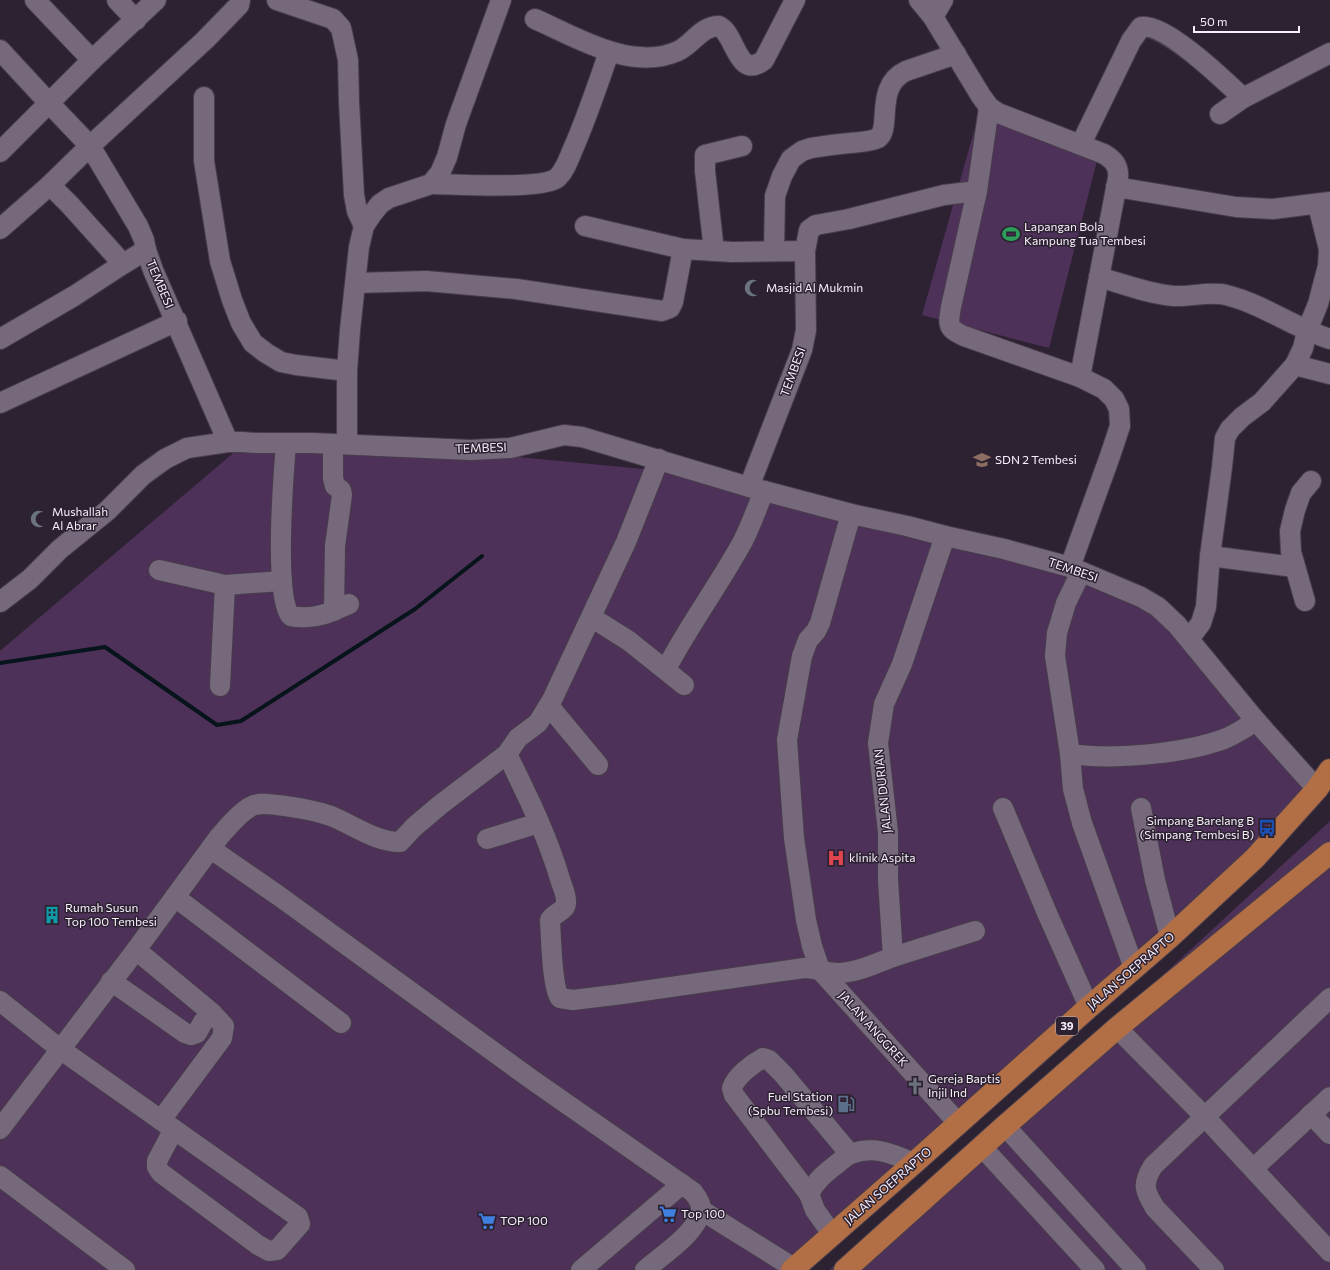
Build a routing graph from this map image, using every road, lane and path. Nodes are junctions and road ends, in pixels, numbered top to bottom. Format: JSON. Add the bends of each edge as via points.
{"nodes":[{"id":1,"x":35,"y":0,"type":"edge"},
{"id":2,"x":117,"y":0,"type":"edge"},
{"id":3,"x":156,"y":0,"type":"edge"},
{"id":4,"x":240,"y":0,"type":"edge"},
{"id":5,"x":277,"y":0,"type":"edge"},
{"id":6,"x":501,"y":0,"type":"edge"},
{"id":7,"x":795,"y":0,"type":"edge"},
{"id":8,"x":919,"y":0,"type":"edge"},
{"id":9,"x":324,"y":8,"type":"edge"},
{"id":10,"x":938,"y":8,"type":"edge"},
{"id":11,"x":535,"y":19,"type":"dead end"},
{"id":12,"x":136,"y":20,"type":"junction"},
{"id":13,"x":0,"y":50,"type":"edge"},
{"id":14,"x":609,"y":52,"type":"junction"},
{"id":15,"x":1330,"y":53,"type":"edge"},
{"id":16,"x":956,"y":54,"type":"junction"},
{"id":17,"x":92,"y":60,"type":"junction"},
{"id":18,"x":204,"y":97,"type":"dead end"},
{"id":19,"x":1243,"y":98,"type":"junction"},
{"id":20,"x":49,"y":103,"type":"junction"},
{"id":21,"x":989,"y":107,"type":"junction"},
{"id":22,"x":1220,"y":114,"type":"dead end"},
{"id":23,"x":3,"y":142,"type":"edge"},
{"id":24,"x":1081,"y":144,"type":"junction"},
{"id":25,"x":90,"y":146,"type":"junction"},
{"id":26,"x":742,"y":146,"type":"dead end"},
{"id":27,"x":430,"y":184,"type":"junction"},
{"id":28,"x":1116,"y":187,"type":"junction"},
{"id":29,"x":977,"y":191,"type":"junction"},
{"id":30,"x":59,"y":194,"type":"junction"},
{"id":31,"x":1324,"y":203,"type":"edge"},
{"id":32,"x":4,"y":219,"type":"edge"},
{"id":33,"x":364,"y":226,"type":"junction"},
{"id":34,"x":585,"y":226,"type":"dead end"},
{"id":35,"x":683,"y":249,"type":"junction"},
{"id":36,"x":146,"y":250,"type":"junction"},
{"id":37,"x":774,"y":251,"type":"junction"},
{"id":38,"x":805,"y":251,"type":"junction"},
{"id":39,"x":723,"y":252,"type":"junction"},
{"id":40,"x":123,"y":264,"type":"junction"},
{"id":41,"x":1099,"y":278,"type":"junction"},
{"id":42,"x":356,"y":283,"type":"junction"},
{"id":43,"x":1324,"y":305,"type":"edge"},
{"id":44,"x":176,"y":322,"type":"junction"},
{"id":45,"x":1307,"y":331,"type":"junction"},
{"id":46,"x":0,"y":339,"type":"edge"},
{"id":47,"x":1330,"y":339,"type":"edge"},
{"id":48,"x":1295,"y":366,"type":"junction"},
{"id":49,"x":347,"y":372,"type":"junction"},
{"id":50,"x":1330,"y":374,"type":"edge"},
{"id":51,"x":1080,"y":377,"type":"junction"},
{"id":52,"x":0,"y":403,"type":"edge"},
{"id":53,"x":228,"y":442,"type":"junction"},
{"id":54,"x":286,"y":444,"type":"junction"},
{"id":55,"x":340,"y":444,"type":"junction"},
{"id":56,"x":659,"y":459,"type":"junction"},
{"id":57,"x":1311,"y":480,"type":"dead end"},
{"id":58,"x":757,"y":489,"type":"junction"},
{"id":59,"x":851,"y":514,"type":"junction"},
{"id":60,"x":945,"y":536,"type":"junction"},
{"id":61,"x":1210,"y":556,"type":"junction"},
{"id":62,"x":1294,"y":567,"type":"junction"},
{"id":63,"x":160,"y":570,"type":"dead end"},
{"id":64,"x":1076,"y":570,"type":"junction"},
{"id":65,"x":282,"y":580,"type":"junction"},
{"id":66,"x":225,"y":584,"type":"junction"},
{"id":67,"x":1305,"y":601,"type":"dead end"},
{"id":68,"x":0,"y":602,"type":"edge"},
{"id":69,"x":591,"y":617,"type":"junction"},
{"id":70,"x":1189,"y":639,"type":"junction"},
{"id":71,"x":666,"y":669,"type":"junction"},
{"id":72,"x":684,"y":685,"type":"dead end"},
{"id":73,"x":220,"y":686,"type":"dead end"},
{"id":74,"x":549,"y":706,"type":"junction"},
{"id":75,"x":1256,"y":721,"type":"junction"},
{"id":76,"x":507,"y":754,"type":"junction"},
{"id":77,"x":1070,"y":754,"type":"junction"},
{"id":78,"x":598,"y":765,"type":"dead end"},
{"id":79,"x":1330,"y":770,"type":"edge"},
{"id":80,"x":1317,"y":790,"type":"junction"},
{"id":81,"x":1003,"y":808,"type":"dead end"},
{"id":82,"x":1141,"y":808,"type":"dead end"},
{"id":83,"x":539,"y":823,"type":"junction"},
{"id":84,"x":487,"y":839,"type":"dead end"},
{"id":85,"x":211,"y":850,"type":"junction"},
{"id":86,"x":1330,"y":853,"type":"edge"},
{"id":87,"x":175,"y":897,"type":"junction"},
{"id":88,"x":974,"y":931,"type":"dead end"},
{"id":89,"x":1170,"y":937,"type":"junction"},
{"id":90,"x":136,"y":950,"type":"junction"},
{"id":91,"x":893,"y":957,"type":"junction"},
{"id":92,"x":1134,"y":968,"type":"junction"},
{"id":93,"x":820,"y":970,"type":"junction"},
{"id":94,"x":111,"y":982,"type":"junction"},
{"id":95,"x":1330,"y":998,"type":"edge"},
{"id":96,"x":0,"y":1001,"type":"edge"},
{"id":97,"x":1089,"y":1007,"type":"junction"},
{"id":98,"x":212,"y":1013,"type":"junction"},
{"id":99,"x":341,"y":1023,"type":"dead end"},
{"id":100,"x":1118,"y":1028,"type":"junction"},
{"id":101,"x":60,"y":1049,"type":"junction"},
{"id":102,"x":1330,"y":1097,"type":"edge"},
{"id":103,"x":1311,"y":1114,"type":"junction"},
{"id":104,"x":1205,"y":1117,"type":"junction"},
{"id":105,"x":959,"y":1124,"type":"junction"},
{"id":106,"x":168,"y":1125,"type":"junction"},
{"id":107,"x":1005,"y":1126,"type":"junction"},
{"id":108,"x":0,"y":1129,"type":"edge"},
{"id":109,"x":1330,"y":1134,"type":"edge"},
{"id":110,"x":982,"y":1147,"type":"junction"},
{"id":111,"x":850,"y":1154,"type":"junction"},
{"id":112,"x":914,"y":1163,"type":"junction"},
{"id":113,"x":1254,"y":1168,"type":"junction"},
{"id":114,"x":0,"y":1176,"type":"edge"},
{"id":115,"x":682,"y":1184,"type":"junction"},
{"id":116,"x":809,"y":1194,"type":"junction"},
{"id":117,"x":701,"y":1210,"type":"junction"},
{"id":118,"x":832,"y":1234,"type":"junction"},
{"id":119,"x":1330,"y":1252,"type":"edge"},
{"id":120,"x":793,"y":1269,"type":"edge"},
{"id":121,"x":125,"y":1270,"type":"edge"},
{"id":122,"x":581,"y":1270,"type":"edge"},
{"id":123,"x":645,"y":1270,"type":"edge"},
{"id":124,"x":845,"y":1270,"type":"edge"},
{"id":125,"x":1095,"y":1270,"type":"edge"},
{"id":126,"x":1136,"y":1270,"type":"edge"},
{"id":127,"x":1214,"y":1270,"type":"edge"}],
"edges":[{"from":1,"to":17,"type":"street"},
{"from":2,"to":12,"type":"street"},
{"from":3,"to":12,"type":"street"},
{"from":4,"to":25,"type":"street","via":[[239,5],[205,40]]},
{"from":5,"to":9,"type":"street"},
{"from":6,"to":27,"type":"street","via":[[456,124],[447,158],[440,173]]},
{"from":7,"to":14,"type":"street","via":[[764,60],[755,65],[744,63],[719,26],[708,28],[698,34],[685,47],[662,55],[646,58]]},
{"from":8,"to":10,"type":"street"},
{"from":9,"to":33,"type":"street","via":[[341,28],[345,43],[354,195],[356,211]]},
{"from":10,"to":16,"type":"street"},
{"from":11,"to":14,"type":"street"},
{"from":12,"to":17,"type":"street"},
{"from":13,"to":20,"type":"street"},
{"from":14,"to":27,"type":"street","via":[[581,130],[557,178],[539,184]]},
{"from":15,"to":19,"type":"street"},
{"from":16,"to":21,"type":"street"},
{"from":16,"to":37,"type":"street","via":[[906,70],[895,78],[889,88],[880,136],[869,141],[810,148],[791,159],[775,196]]},
{"from":17,"to":20,"type":"street"},
{"from":18,"to":49,"type":"street","via":[[204,161],[220,262],[241,323],[253,343],[281,362]]},
{"from":19,"to":22,"type":"street"},
{"from":19,"to":24,"type":"street","via":[[1196,55],[1168,37],[1141,27],[1130,41]]},
{"from":20,"to":23,"type":"street"},
{"from":20,"to":25,"type":"street"},
{"from":21,"to":24,"type":"street","via":[[998,113]]},
{"from":21,"to":29,"type":"street"},
{"from":24,"to":28,"type":"street","via":[[1104,154],[1115,163],[1119,172]]},
{"from":25,"to":30,"type":"street"},
{"from":25,"to":36,"type":"street","via":[[138,226]]},
{"from":26,"to":39,"type":"street","via":[[705,155],[705,171]]},
{"from":27,"to":33,"type":"street","via":[[389,198],[380,204]]},
{"from":28,"to":31,"type":"street","via":[[1236,207],[1273,209]]},
{"from":28,"to":41,"type":"street"},
{"from":29,"to":38,"type":"street","name":"TEMBESI","via":[[944,195],[816,225],[809,230]]},
{"from":29,"to":51,"type":"street","via":[[951,307],[951,328],[964,336]]},
{"from":30,"to":32,"type":"street"},
{"from":30,"to":40,"type":"street"},
{"from":31,"to":43,"type":"street","via":[[1329,249]]},
{"from":33,"to":42,"type":"street","via":[[359,246]]},
{"from":34,"to":35,"type":"street"},
{"from":35,"to":39,"type":"street"},
{"from":35,"to":42,"type":"street","via":[[673,302],[670,308],[662,311],[508,288],[426,281]]},
{"from":36,"to":40,"type":"street","name":"TEMBESI"},
{"from":36,"to":44,"type":"street","name":"TEMBESI"},
{"from":37,"to":38,"type":"street"},
{"from":37,"to":39,"type":"street"},
{"from":38,"to":58,"type":"street","name":"TEMBESI","via":[[806,330],[802,350]]},
{"from":40,"to":46,"type":"street","name":"TEMBESI"},
{"from":41,"to":45,"type":"street","via":[[1172,296],[1224,294],[1246,300]]},
{"from":41,"to":51,"type":"street"},
{"from":42,"to":49,"type":"street"},
{"from":43,"to":45,"type":"street"},
{"from":44,"to":52,"type":"street"},
{"from":44,"to":53,"type":"street","name":"TEMBESI"},
{"from":45,"to":47,"type":"street"},
{"from":45,"to":48,"type":"street"},
{"from":48,"to":50,"type":"street"},
{"from":48,"to":61,"type":"street","via":[[1262,402],[1230,429],[1225,438]]},
{"from":49,"to":55,"type":"street"},
{"from":51,"to":64,"type":"street","via":[[1104,389],[1114,399],[1120,409],[1120,426]]},
{"from":53,"to":54,"type":"street","name":"TEMBESI"},
{"from":53,"to":68,"type":"street","name":"TEMBESI","via":[[187,448],[165,459],[143,475],[107,511]]},
{"from":54,"to":55,"type":"street","name":"TEMBESI"},
{"from":54,"to":65,"type":"street","via":[[281,526]]},
{"from":55,"to":56,"type":"street","name":"TEMBESI","via":[[492,450],[564,435],[582,437]]},
{"from":55,"to":65,"type":"street","via":[[333,478],[342,495],[334,546],[341,608],[323,616],[291,616],[286,607]]},
{"from":56,"to":58,"type":"street","name":"TEMBESI"},
{"from":56,"to":69,"type":"street","via":[[626,542]]},
{"from":57,"to":62,"type":"street","via":[[1301,493],[1290,531]]},
{"from":58,"to":59,"type":"street","name":"TEMBESI"},
{"from":58,"to":71,"type":"street","via":[[744,539]]},
{"from":59,"to":60,"type":"street","name":"TEMBESI"},
{"from":59,"to":93,"type":"street","name":"JALAN ANGGREK","via":[[820,623],[808,640],[802,656],[787,740],[794,838],[806,920]]},
{"from":60,"to":64,"type":"street","name":"TEMBESI","via":[[1004,549]]},
{"from":60,"to":91,"type":"street","name":"JALAN DURIAN","via":[[902,664],[884,704],[878,743],[888,832]]},
{"from":61,"to":62,"type":"street"},
{"from":61,"to":70,"type":"street","via":[[1206,607],[1200,623]]},
{"from":62,"to":67,"type":"street"},
{"from":63,"to":66,"type":"street"},
{"from":64,"to":70,"type":"street","name":"TEMBESI","via":[[1141,597],[1158,607]]},
{"from":64,"to":77,"type":"street","via":[[1057,633],[1055,656]]},
{"from":65,"to":66,"type":"street"},
{"from":66,"to":73,"type":"street"},
{"from":69,"to":71,"type":"street"},
{"from":69,"to":74,"type":"street"},
{"from":70,"to":75,"type":"street","name":"TEMBESI"},
{"from":71,"to":72,"type":"street"},
{"from":74,"to":76,"type":"street","via":[[538,723],[518,738]]},
{"from":74,"to":78,"type":"street"},
{"from":75,"to":77,"type":"street","via":[[1225,739],[1175,751],[1109,756]]},
{"from":75,"to":80,"type":"street","name":"TEMBESI"},
{"from":76,"to":83,"type":"street"},
{"from":76,"to":85,"type":"street","via":[[440,805],[400,842],[388,842],[330,816],[265,804],[251,806],[246,810],[231,823]]},
{"from":77,"to":92,"type":"street","via":[[1073,790],[1082,823]]},
{"from":79,"to":80,"type":"highway","name":"JALAN SOEPRAPTO","number":"39"},
{"from":80,"to":89,"type":"highway","name":"JALAN SOEPRAPTO","number":"39","via":[[1255,858]]},
{"from":81,"to":97,"type":"street"},
{"from":82,"to":89,"type":"street","via":[[1155,880]]},
{"from":83,"to":84,"type":"street"},
{"from":83,"to":93,"type":"street","via":[[567,901],[564,909],[550,920],[554,974],[560,998],[572,1000],[622,994],[804,968]]},
{"from":85,"to":87,"type":"street"},
{"from":85,"to":115,"type":"street"},
{"from":86,"to":100,"type":"highway"},
{"from":87,"to":90,"type":"street"},
{"from":87,"to":99,"type":"street"},
{"from":88,"to":91,"type":"street"},
{"from":89,"to":92,"type":"highway","name":"JALAN SOEPRAPTO","number":"39"},
{"from":90,"to":94,"type":"street"},
{"from":90,"to":98,"type":"street"},
{"from":91,"to":93,"type":"street","via":[[857,970],[840,973]]},
{"from":92,"to":97,"type":"highway","name":"JALAN SOEPRAPTO","number":"39"},
{"from":93,"to":105,"type":"street","name":"JALAN ANGGREK"},
{"from":94,"to":98,"type":"street","via":[[185,1034],[197,1033]]},
{"from":94,"to":101,"type":"street"},
{"from":95,"to":104,"type":"street"},
{"from":96,"to":101,"type":"street"},
{"from":97,"to":105,"type":"highway","name":"JALAN SOEPRAPTO","number":"39"},
{"from":98,"to":106,"type":"street","via":[[224,1026],[222,1038]]},
{"from":100,"to":104,"type":"street"},
{"from":100,"to":107,"type":"highway"},
{"from":101,"to":106,"type":"street"},
{"from":101,"to":108,"type":"street"},
{"from":102,"to":103,"type":"street"},
{"from":103,"to":109,"type":"street"},
{"from":103,"to":113,"type":"street"},
{"from":104,"to":113,"type":"street"},
{"from":104,"to":127,"type":"street","via":[[1153,1166],[1145,1184],[1155,1208]]},
{"from":105,"to":112,"type":"highway","name":"JALAN SOEPRAPTO","number":"39"},
{"from":106,"to":106,"type":"street","via":[[298,1217],[300,1224],[277,1250],[269,1251],[258,1245],[161,1173],[157,1167],[157,1160]]},
{"from":107,"to":110,"type":"highway"},
{"from":107,"to":126,"type":"street"},
{"from":110,"to":124,"type":"highway"},
{"from":110,"to":125,"type":"street"},
{"from":111,"to":112,"type":"street","via":[[875,1150],[888,1152]]},
{"from":111,"to":116,"type":"street","via":[[825,1173]]},
{"from":111,"to":116,"type":"street","via":[[769,1060],[763,1058],[757,1061],[738,1078],[732,1088],[734,1095]]},
{"from":112,"to":118,"type":"highway","name":"JALAN SOEPRAPTO","number":"39"},
{"from":113,"to":119,"type":"street"},
{"from":114,"to":121,"type":"street"},
{"from":115,"to":117,"type":"street","via":[[697,1197]]},
{"from":115,"to":122,"type":"street"},
{"from":116,"to":118,"type":"street","via":[[815,1210]]},
{"from":117,"to":120,"type":"street"},
{"from":117,"to":123,"type":"street","via":[[691,1230]]},
{"from":118,"to":120,"type":"highway","name":"JALAN SOEPRAPTO","number":"39"}]}
